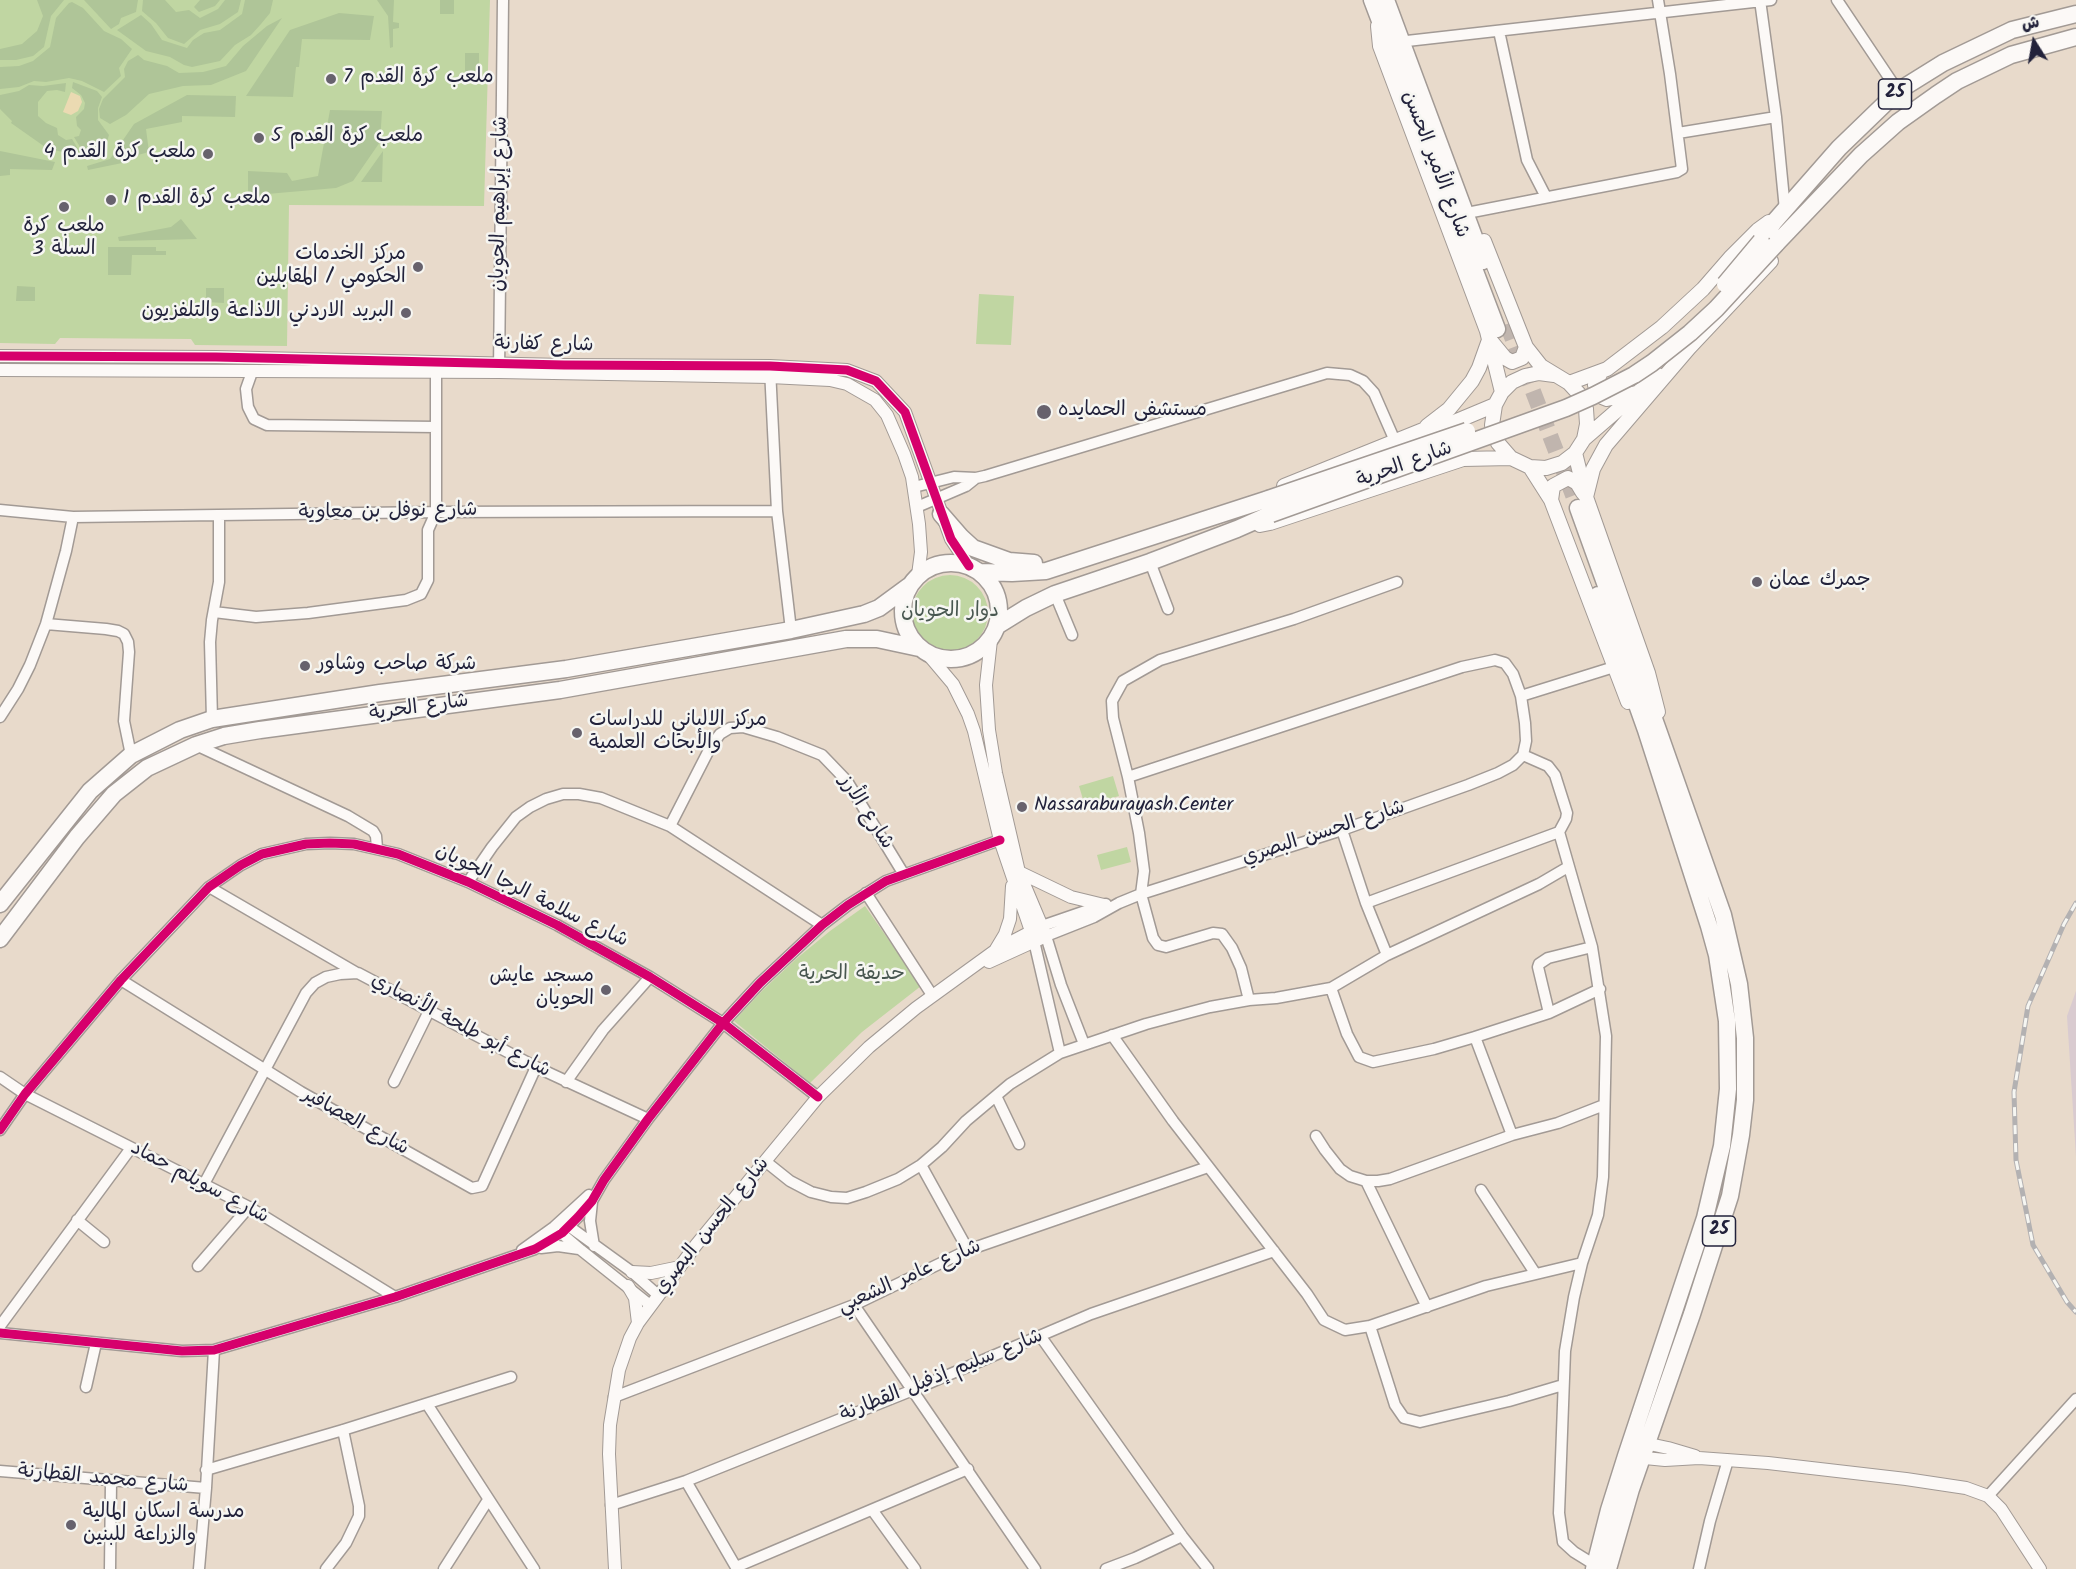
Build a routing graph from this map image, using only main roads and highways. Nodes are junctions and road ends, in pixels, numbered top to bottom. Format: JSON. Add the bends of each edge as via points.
{"nodes":[{"id":1,"x":1372,"y":0,"type":"edge"},
{"id":2,"x":1385,"y":12,"type":"edge"},
{"id":3,"x":2076,"y":14,"type":"edge"},
{"id":4,"x":2076,"y":37,"type":"edge"},
{"id":5,"x":1785,"y":218,"type":"junction"},
{"id":6,"x":1498,"y":331,"type":"junction"},
{"id":7,"x":1526,"y":347,"type":"junction"},
{"id":8,"x":1689,"y":348,"type":"junction"},
{"id":9,"x":1601,"y":372,"type":"junction"},
{"id":10,"x":1554,"y":375,"type":"junction"},
{"id":11,"x":1569,"y":383,"type":"junction"},
{"id":12,"x":1502,"y":392,"type":"junction"},
{"id":13,"x":1637,"y":393,"type":"junction"},
{"id":14,"x":1495,"y":405,"type":"junction"},
{"id":15,"x":1452,"y":423,"type":"junction"},
{"id":16,"x":1423,"y":430,"type":"junction"},
{"id":17,"x":1584,"y":439,"type":"junction"},
{"id":18,"x":1575,"y":453,"type":"junction"},
{"id":19,"x":1511,"y":458,"type":"junction"},
{"id":20,"x":1463,"y":459,"type":"junction"},
{"id":21,"x":1530,"y":467,"type":"junction"},
{"id":22,"x":1551,"y":500,"type":"junction"},
{"id":23,"x":1577,"y":506,"type":"junction"},
{"id":24,"x":938,"y":507,"type":"road end"},
{"id":25,"x":1269,"y":507,"type":"junction"},
{"id":26,"x":1233,"y":511,"type":"junction"},
{"id":27,"x":1237,"y":530,"type":"junction"},
{"id":28,"x":1080,"y":560,"type":"junction"},
{"id":29,"x":975,"y":569,"type":"junction"},
{"id":30,"x":913,"y":581,"type":"junction"},
{"id":31,"x":994,"y":633,"type":"junction"},
{"id":32,"x":922,"y":650,"type":"junction"},
{"id":33,"x":1652,"y":730,"type":"junction"},
{"id":34,"x":0,"y":904,"type":"edge"},
{"id":35,"x":0,"y":939,"type":"edge"},
{"id":36,"x":1599,"y":1568,"type":"edge"}],
"edges":[{"from":1,"to":2,"type":"highway","name":"شارع الأمير الحسن"},
{"from":2,"to":6,"type":"highway","name":"شارع الأمير الحسن"},
{"from":2,"to":6,"type":"main road","via":[[1380,46]]},
{"from":2,"to":7,"type":"main road","via":[[1407,41]]},
{"from":3,"to":5,"type":"highway","number":"25","via":[[2012,30],[1943,63],[1898,91],[1839,148]]},
{"from":4,"to":5,"type":"highway","number":"25","via":[[2011,55],[1950,86],[1898,122]]},
{"from":5,"to":8,"type":"main road","number":"25","via":[[1777,255]]},
{"from":5,"to":9,"type":"main road","number":"25","via":[[1758,230],[1662,327]]},
{"from":5,"to":25,"type":"highway","name":"شارع الحرية","number":"25","bridge":true,"via":[[1768,243],[1686,323],[1611,376],[1566,397]]},
{"from":6,"to":7,"type":"main road","via":[[1506,358],[1512,362],[1522,358]]},
{"from":6,"to":12,"type":"main road"},
{"from":6,"to":16,"type":"main road","via":[[1461,396]]},
{"from":7,"to":10,"type":"main road"},
{"from":8,"to":13,"type":"main road","number":"25"},
{"from":8,"to":23,"type":"main road","via":[[1606,445]]},
{"from":9,"to":11,"type":"main road","number":"25"},
{"from":9,"to":13,"type":"main road","via":[[1595,385],[1602,397]]},
{"from":10,"to":11,"type":"main road","number":"25"},
{"from":10,"to":12,"type":"main road","via":[[1525,376]]},
{"from":11,"to":17,"type":"main road","number":"25","via":[[1586,409]]},
{"from":12,"to":14,"type":"main road"},
{"from":13,"to":17,"type":"main road","number":"25"},
{"from":14,"to":15,"type":"main road"},
{"from":14,"to":19,"type":"main road","via":[[1492,424],[1498,443]]},
{"from":15,"to":16,"type":"main road"},
{"from":15,"to":20,"type":"main road","via":[[1473,427],[1480,438],[1477,450]]},
{"from":16,"to":26,"type":"main road","via":[[1272,490]]},
{"from":17,"to":18,"type":"main road","number":"25"},
{"from":18,"to":21,"type":"main road","number":"25","via":[[1546,468]]},
{"from":18,"to":23,"type":"main road"},
{"from":19,"to":20,"type":"main road"},
{"from":19,"to":21,"type":"main road"},
{"from":20,"to":27,"type":"main road","via":[[1270,523]]},
{"from":21,"to":22,"type":"main road","number":"25"},
{"from":22,"to":23,"type":"main road","via":[[1553,486],[1568,478],[1577,483]]},
{"from":22,"to":33,"type":"main road","number":"25","via":[[1635,718]]},
{"from":23,"to":33,"type":"highway"},
{"from":24,"to":28,"type":"highway","via":[[973,548],[994,556],[1025,563]]},
{"from":25,"to":26,"type":"highway","name":"شارع الحرية"},
{"from":25,"to":27,"type":"highway","name":"شارع الحرية"},
{"from":26,"to":28,"type":"highway","name":"شارع الحرية"},
{"from":27,"to":31,"type":"highway","name":"شارع الحرية","via":[[1055,594],[1026,608]]},
{"from":28,"to":29,"type":"highway","name":"شارع الحرية","via":[[1038,572]]},
{"from":29,"to":30,"type":"highway","via":[[956,562],[942,563]]},
{"from":29,"to":31,"type":"highway","via":[[995,590],[999,602]]},
{"from":30,"to":32,"type":"highway","via":[[904,598],[903,618],[910,638]]},
{"from":30,"to":34,"type":"highway","name":"شارع الحرية","via":[[879,608],[791,630],[566,669],[212,719],[180,730],[131,755],[84,798]]},
{"from":31,"to":32,"type":"highway","via":[[977,652],[966,657],[942,659]]},
{"from":32,"to":35,"type":"highway","name":"شارع الحرية","via":[[877,639],[846,639],[560,690],[224,736],[147,768],[114,794]]},
{"from":33,"to":36,"type":"highway","number":"25","via":[[1730,938],[1742,1005],[1745,1100],[1730,1196],[1692,1314],[1637,1449],[1630,1489]]}]}
